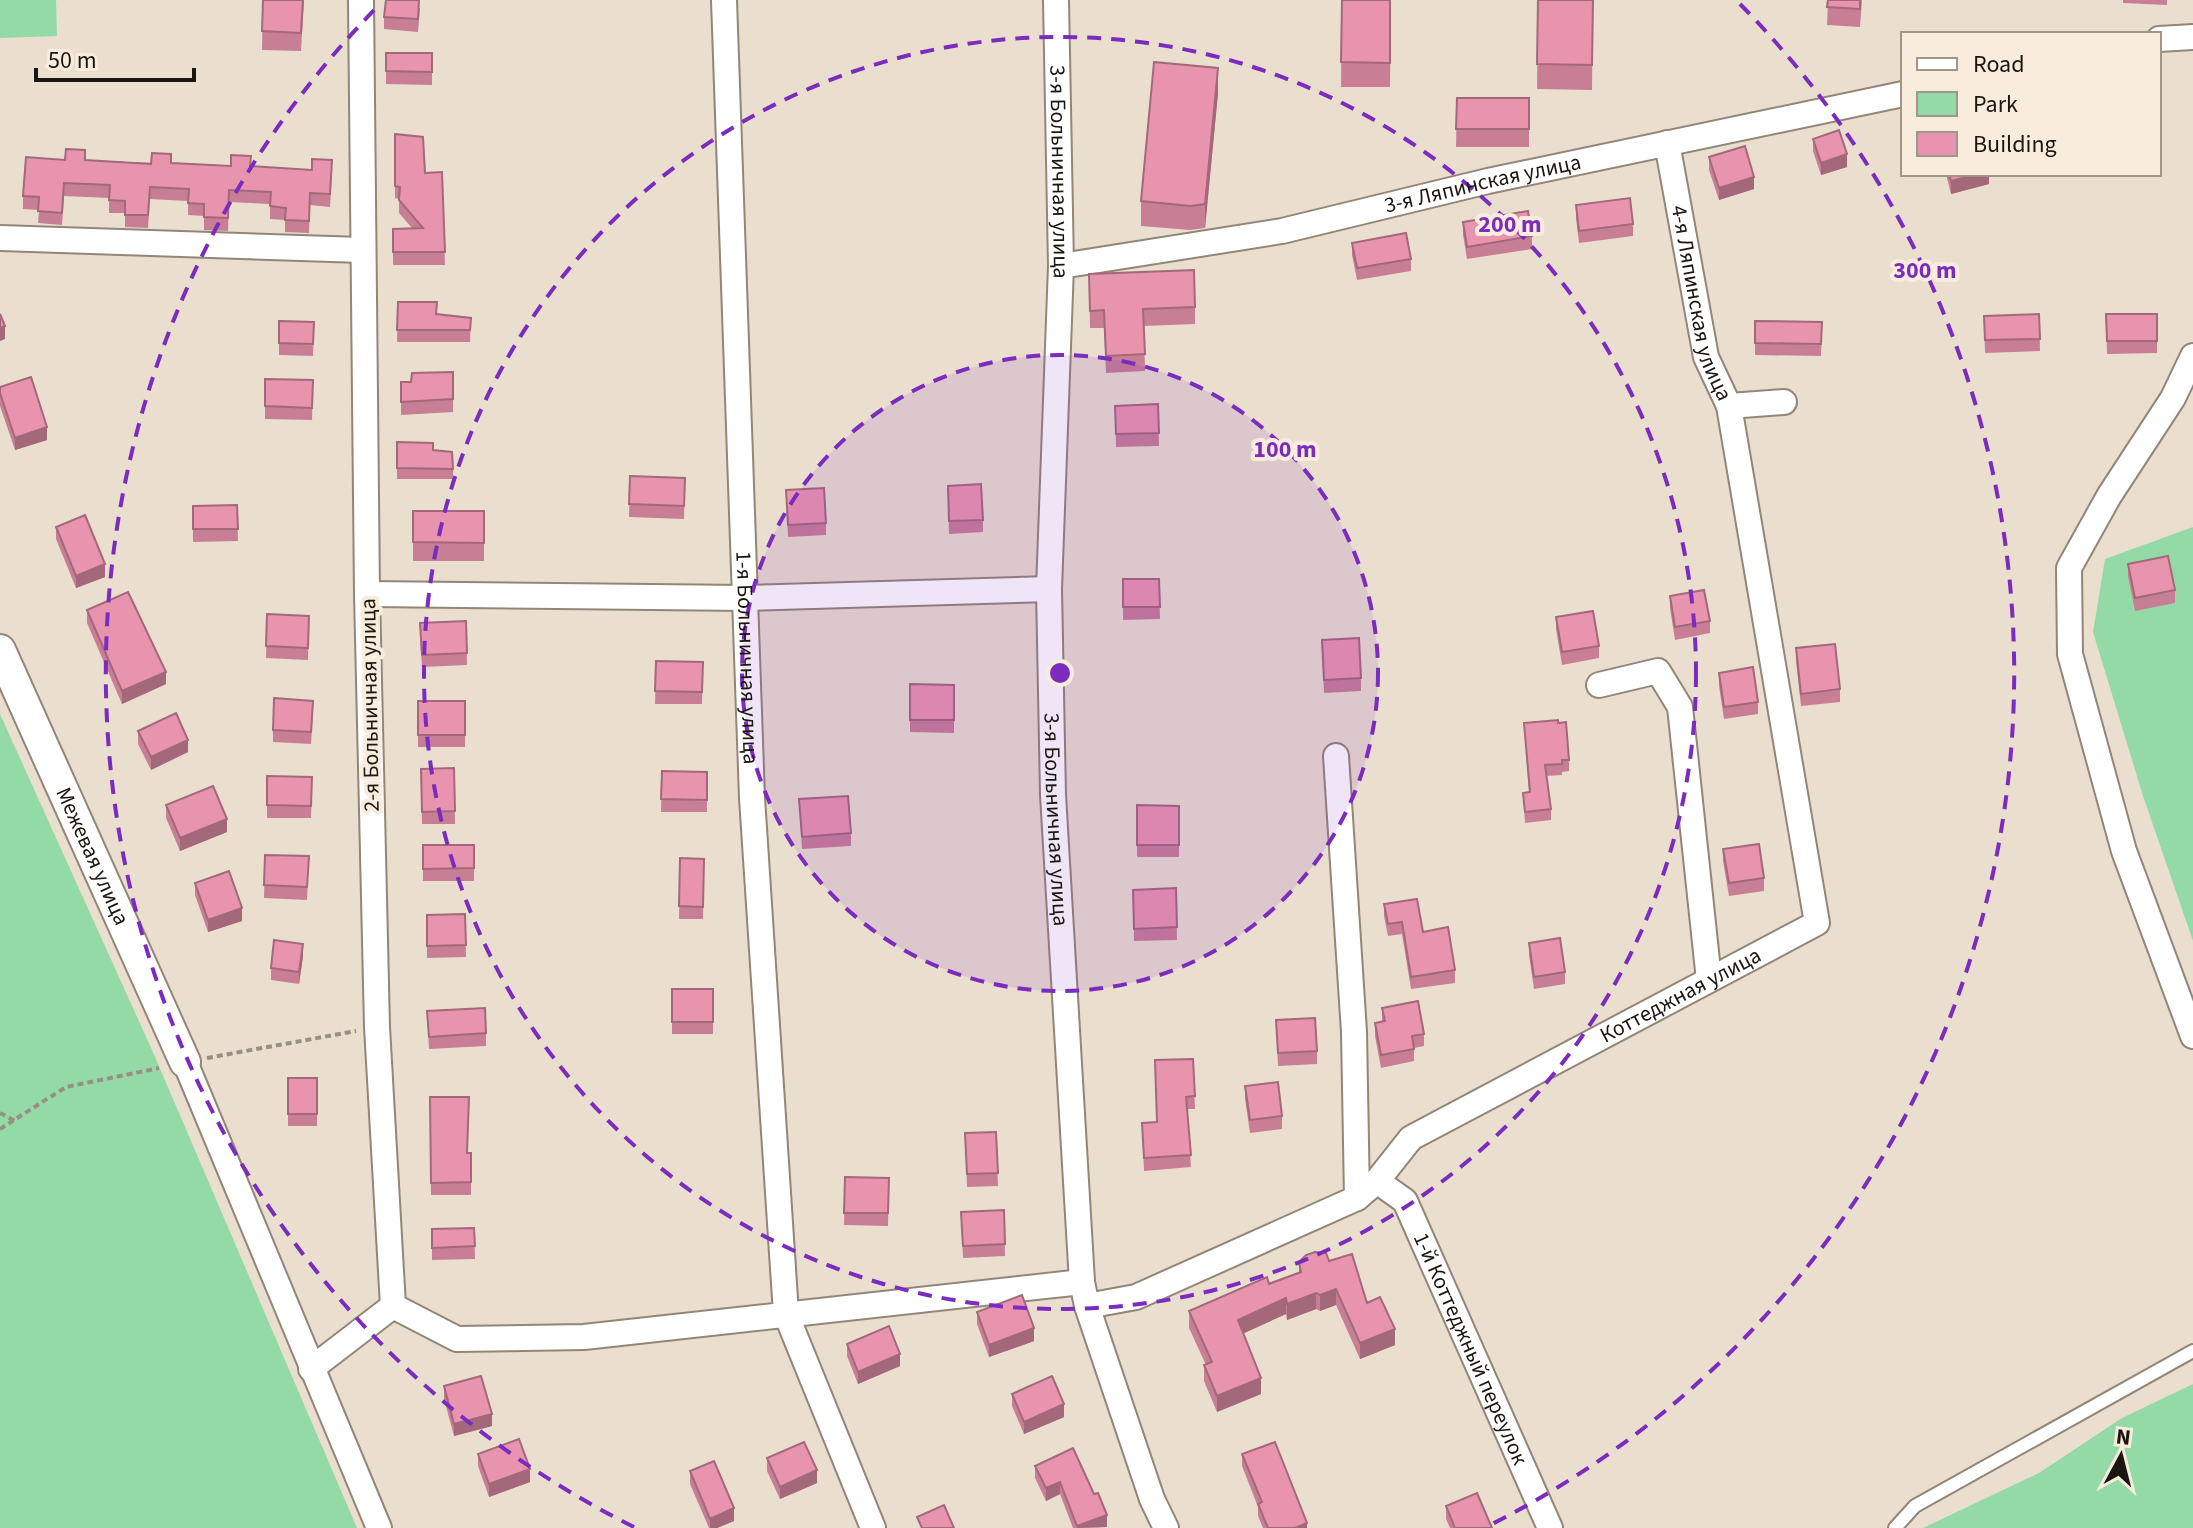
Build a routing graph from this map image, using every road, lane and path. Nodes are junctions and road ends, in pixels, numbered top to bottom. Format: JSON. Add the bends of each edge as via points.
{"nodes":[{"id":1,"x":361,"y":0,"type":"edge"},
{"id":2,"x":724,"y":0,"type":"edge"},
{"id":3,"x":1056,"y":0,"type":"edge"},
{"id":4,"x":2193,"y":37,"type":"edge"},
{"id":5,"x":2161,"y":39,"type":"edge"},
{"id":6,"x":1901,"y":94,"type":"edge"},
{"id":7,"x":1667,"y":143,"type":"junction"},
{"id":8,"x":0,"y":238,"type":"edge"},
{"id":9,"x":362,"y":250,"type":"junction"},
{"id":10,"x":1061,"y":266,"type":"junction"},
{"id":11,"x":2193,"y":356,"type":"edge"},
{"id":12,"x":1784,"y":402,"type":"dead end"},
{"id":13,"x":1729,"y":406,"type":"junction"},
{"id":14,"x":1049,"y":589,"type":"junction"},
{"id":15,"x":367,"y":594,"type":"junction"},
{"id":16,"x":746,"y":598,"type":"junction"},
{"id":17,"x":0,"y":650,"type":"edge"},
{"id":18,"x":1599,"y":685,"type":"dead end"},
{"id":19,"x":1336,"y":756,"type":"dead end"},
{"id":20,"x":1709,"y":980,"type":"junction"},
{"id":21,"x":377,"y":1027,"type":"junction"},
{"id":22,"x":2193,"y":1036,"type":"edge"},
{"id":23,"x":185,"y":1062,"type":"junction"},
{"id":24,"x":0,"y":1113,"type":"edge"},
{"id":25,"x":15,"y":1121,"type":"junction"},
{"id":26,"x":0,"y":1129,"type":"edge"},
{"id":27,"x":1377,"y":1181,"type":"junction"},
{"id":28,"x":1357,"y":1198,"type":"junction"},
{"id":29,"x":1084,"y":1294,"type":"junction"},
{"id":30,"x":393,"y":1306,"type":"junction"},
{"id":31,"x":786,"y":1314,"type":"junction"},
{"id":32,"x":2193,"y":1351,"type":"edge"},
{"id":33,"x":311,"y":1369,"type":"junction"},
{"id":34,"x":379,"y":1528,"type":"edge"},
{"id":35,"x":873,"y":1528,"type":"edge"},
{"id":36,"x":1166,"y":1528,"type":"edge"},
{"id":37,"x":1550,"y":1528,"type":"edge"},
{"id":38,"x":1895,"y":1528,"type":"edge"}],
"edges":[{"from":1,"to":9,"type":"street","name":"2-я Больничная улица"},
{"from":2,"to":16,"type":"street","name":"1-я Больничная улица"},
{"from":3,"to":10,"type":"street","name":"3-я Больничная улица"},
{"from":4,"to":5,"type":"street"},
{"from":6,"to":7,"type":"street","name":"3-я Ляпинская улица"},
{"from":7,"to":10,"type":"street","name":"3-я Ляпинская улица","via":[[1282,231]]},
{"from":7,"to":13,"type":"street","name":"4-я Ляпинская улица","via":[[1706,357]]},
{"from":8,"to":9,"type":"street"},
{"from":9,"to":15,"type":"street","name":"2-я Больничная улица"},
{"from":10,"to":14,"type":"street","name":"3-я Больничная улица"},
{"from":11,"to":22,"type":"street","via":[[2069,568],[2070,654],[2124,851]]},
{"from":12,"to":13,"type":"street","name":"4-я Ляпинская улица"},
{"from":13,"to":20,"type":"street","name":"Коттеджная улица","via":[[1817,923]]},
{"from":14,"to":16,"type":"street"},
{"from":14,"to":29,"type":"street","name":"3-я Больничная улица","via":[[1053,795]]},
{"from":15,"to":16,"type":"street"},
{"from":15,"to":21,"type":"street","name":"2-я Больничная улица"},
{"from":16,"to":31,"type":"street","name":"1-я Больничная улица","via":[[752,798]]},
{"from":17,"to":23,"type":"street","name":"Межевая улица"},
{"from":18,"to":20,"type":"street","via":[[1658,671],[1680,707]]},
{"from":19,"to":28,"type":"street","via":[[1354,1032]]},
{"from":20,"to":27,"type":"street","name":"Коттеджная улица","via":[[1411,1138]]},
{"from":21,"to":23,"type":"path"},
{"from":21,"to":30,"type":"street","name":"2-я Больничная улица"},
{"from":23,"to":25,"type":"path","via":[[66,1087]]},
{"from":23,"to":33,"type":"street"},
{"from":24,"to":25,"type":"path"},
{"from":25,"to":26,"type":"path"},
{"from":27,"to":28,"type":"street","name":"Коттеджная улица"},
{"from":27,"to":37,"type":"street","name":"1-й Коттеджный переулок","via":[[1405,1201]]},
{"from":28,"to":29,"type":"street","name":"Коттеджная улица","via":[[1136,1297]]},
{"from":29,"to":31,"type":"street","name":"Коттеджная улица"},
{"from":29,"to":36,"type":"street","name":"3-я Больничная улица"},
{"from":30,"to":31,"type":"street","name":"Коттеджная улица","via":[[457,1339],[584,1337]]},
{"from":30,"to":33,"type":"street"},
{"from":31,"to":35,"type":"street","name":"1-я Больничная улица"},
{"from":32,"to":38,"type":"lane","via":[[1915,1506]]},
{"from":33,"to":34,"type":"street"}]}
